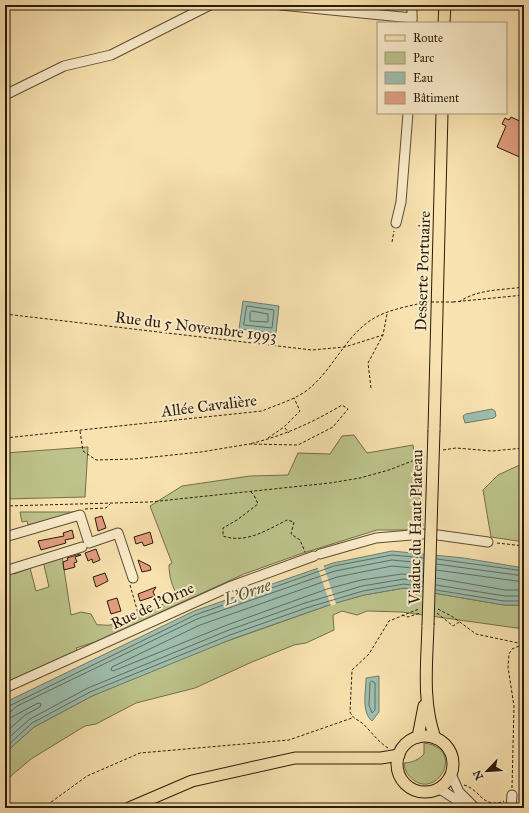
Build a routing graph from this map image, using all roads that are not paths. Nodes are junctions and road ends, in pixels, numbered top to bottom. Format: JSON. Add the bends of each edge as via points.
{"nodes":[{"id":1,"x":210,"y":5,"type":"edge"},
{"id":2,"x":280,"y":5,"type":"edge"},
{"id":3,"x":412,"y":5,"type":"edge"},
{"id":4,"x":445,"y":5,"type":"edge"},
{"id":5,"x":412,"y":20,"type":"edge"},
{"id":6,"x":444,"y":22,"type":"edge"},
{"id":7,"x":5,"y":95,"type":"edge"},
{"id":8,"x":408,"y":114,"type":"edge"},
{"id":9,"x":442,"y":114,"type":"edge"},
{"id":10,"x":396,"y":222,"type":"road end"},
{"id":11,"x":434,"y":430,"type":"joint"},
{"id":12,"x":423,"y":534,"type":"dead end"},
{"id":13,"x":438,"y":535,"type":"dead end"},
{"id":14,"x":5,"y":537,"type":"edge"},
{"id":15,"x":488,"y":542,"type":"road end"},
{"id":16,"x":82,"y":547,"type":"dead end"},
{"id":17,"x":5,"y":571,"type":"edge"},
{"id":18,"x":133,"y":578,"type":"road end"},
{"id":19,"x":5,"y":688,"type":"edge"},
{"id":20,"x":427,"y":690,"type":"junction"},
{"id":21,"x":418,"y":737,"type":"junction"},
{"id":22,"x":435,"y":738,"type":"junction"},
{"id":23,"x":399,"y":755,"type":"junction"},
{"id":24,"x":381,"y":758,"type":"junction"},
{"id":25,"x":398,"y":769,"type":"junction"},
{"id":26,"x":451,"y":774,"type":"junction"},
{"id":27,"x":437,"y":789,"type":"junction"},
{"id":28,"x":512,"y":795,"type":"road end"},
{"id":29,"x":129,"y":808,"type":"edge"},
{"id":30,"x":469,"y":808,"type":"edge"},
{"id":31,"x":475,"y":808,"type":"edge"},
{"id":32,"x":511,"y":808,"type":"edge"}],
"edges":[{"from":1,"to":7,"type":"street","via":[[111,55],[64,66]]},
{"from":2,"to":5,"type":"street"},
{"from":3,"to":5,"type":"street"},
{"from":4,"to":6,"type":"main road"},
{"from":8,"to":10,"type":"street","via":[[401,202]]},
{"from":9,"to":11,"type":"main road","name":"Desserte Portuaire"},
{"from":11,"to":20,"type":"main road","name":"Viaduc du Haut Plateau","bridge":true},
{"from":12,"to":19,"type":"street","name":"Rue de l'Orne","via":[[376,538],[314,556],[222,589]]},
{"from":13,"to":15,"type":"street"},
{"from":14,"to":18,"type":"street","via":[[80,515],[89,543],[118,533]]},
{"from":16,"to":17,"type":"street"},
{"from":20,"to":21,"type":"main road"},
{"from":20,"to":22,"type":"main road","via":[[429,722]]},
{"from":21,"to":22,"type":"main road"},
{"from":21,"to":23,"type":"main road","via":[[406,744]]},
{"from":22,"to":26,"type":"main road","via":[[445,745],[452,756]]},
{"from":23,"to":24,"type":"main road"},
{"from":23,"to":25,"type":"main road"},
{"from":24,"to":25,"type":"main road"},
{"from":24,"to":29,"type":"main road","via":[[295,758],[192,781]]},
{"from":25,"to":27,"type":"main road","via":[[404,781],[414,789],[425,792]]},
{"from":26,"to":27,"type":"main road"},
{"from":26,"to":31,"type":"street","via":[[455,786]]},
{"from":27,"to":30,"type":"street"},
{"from":28,"to":32,"type":"street"}]}
